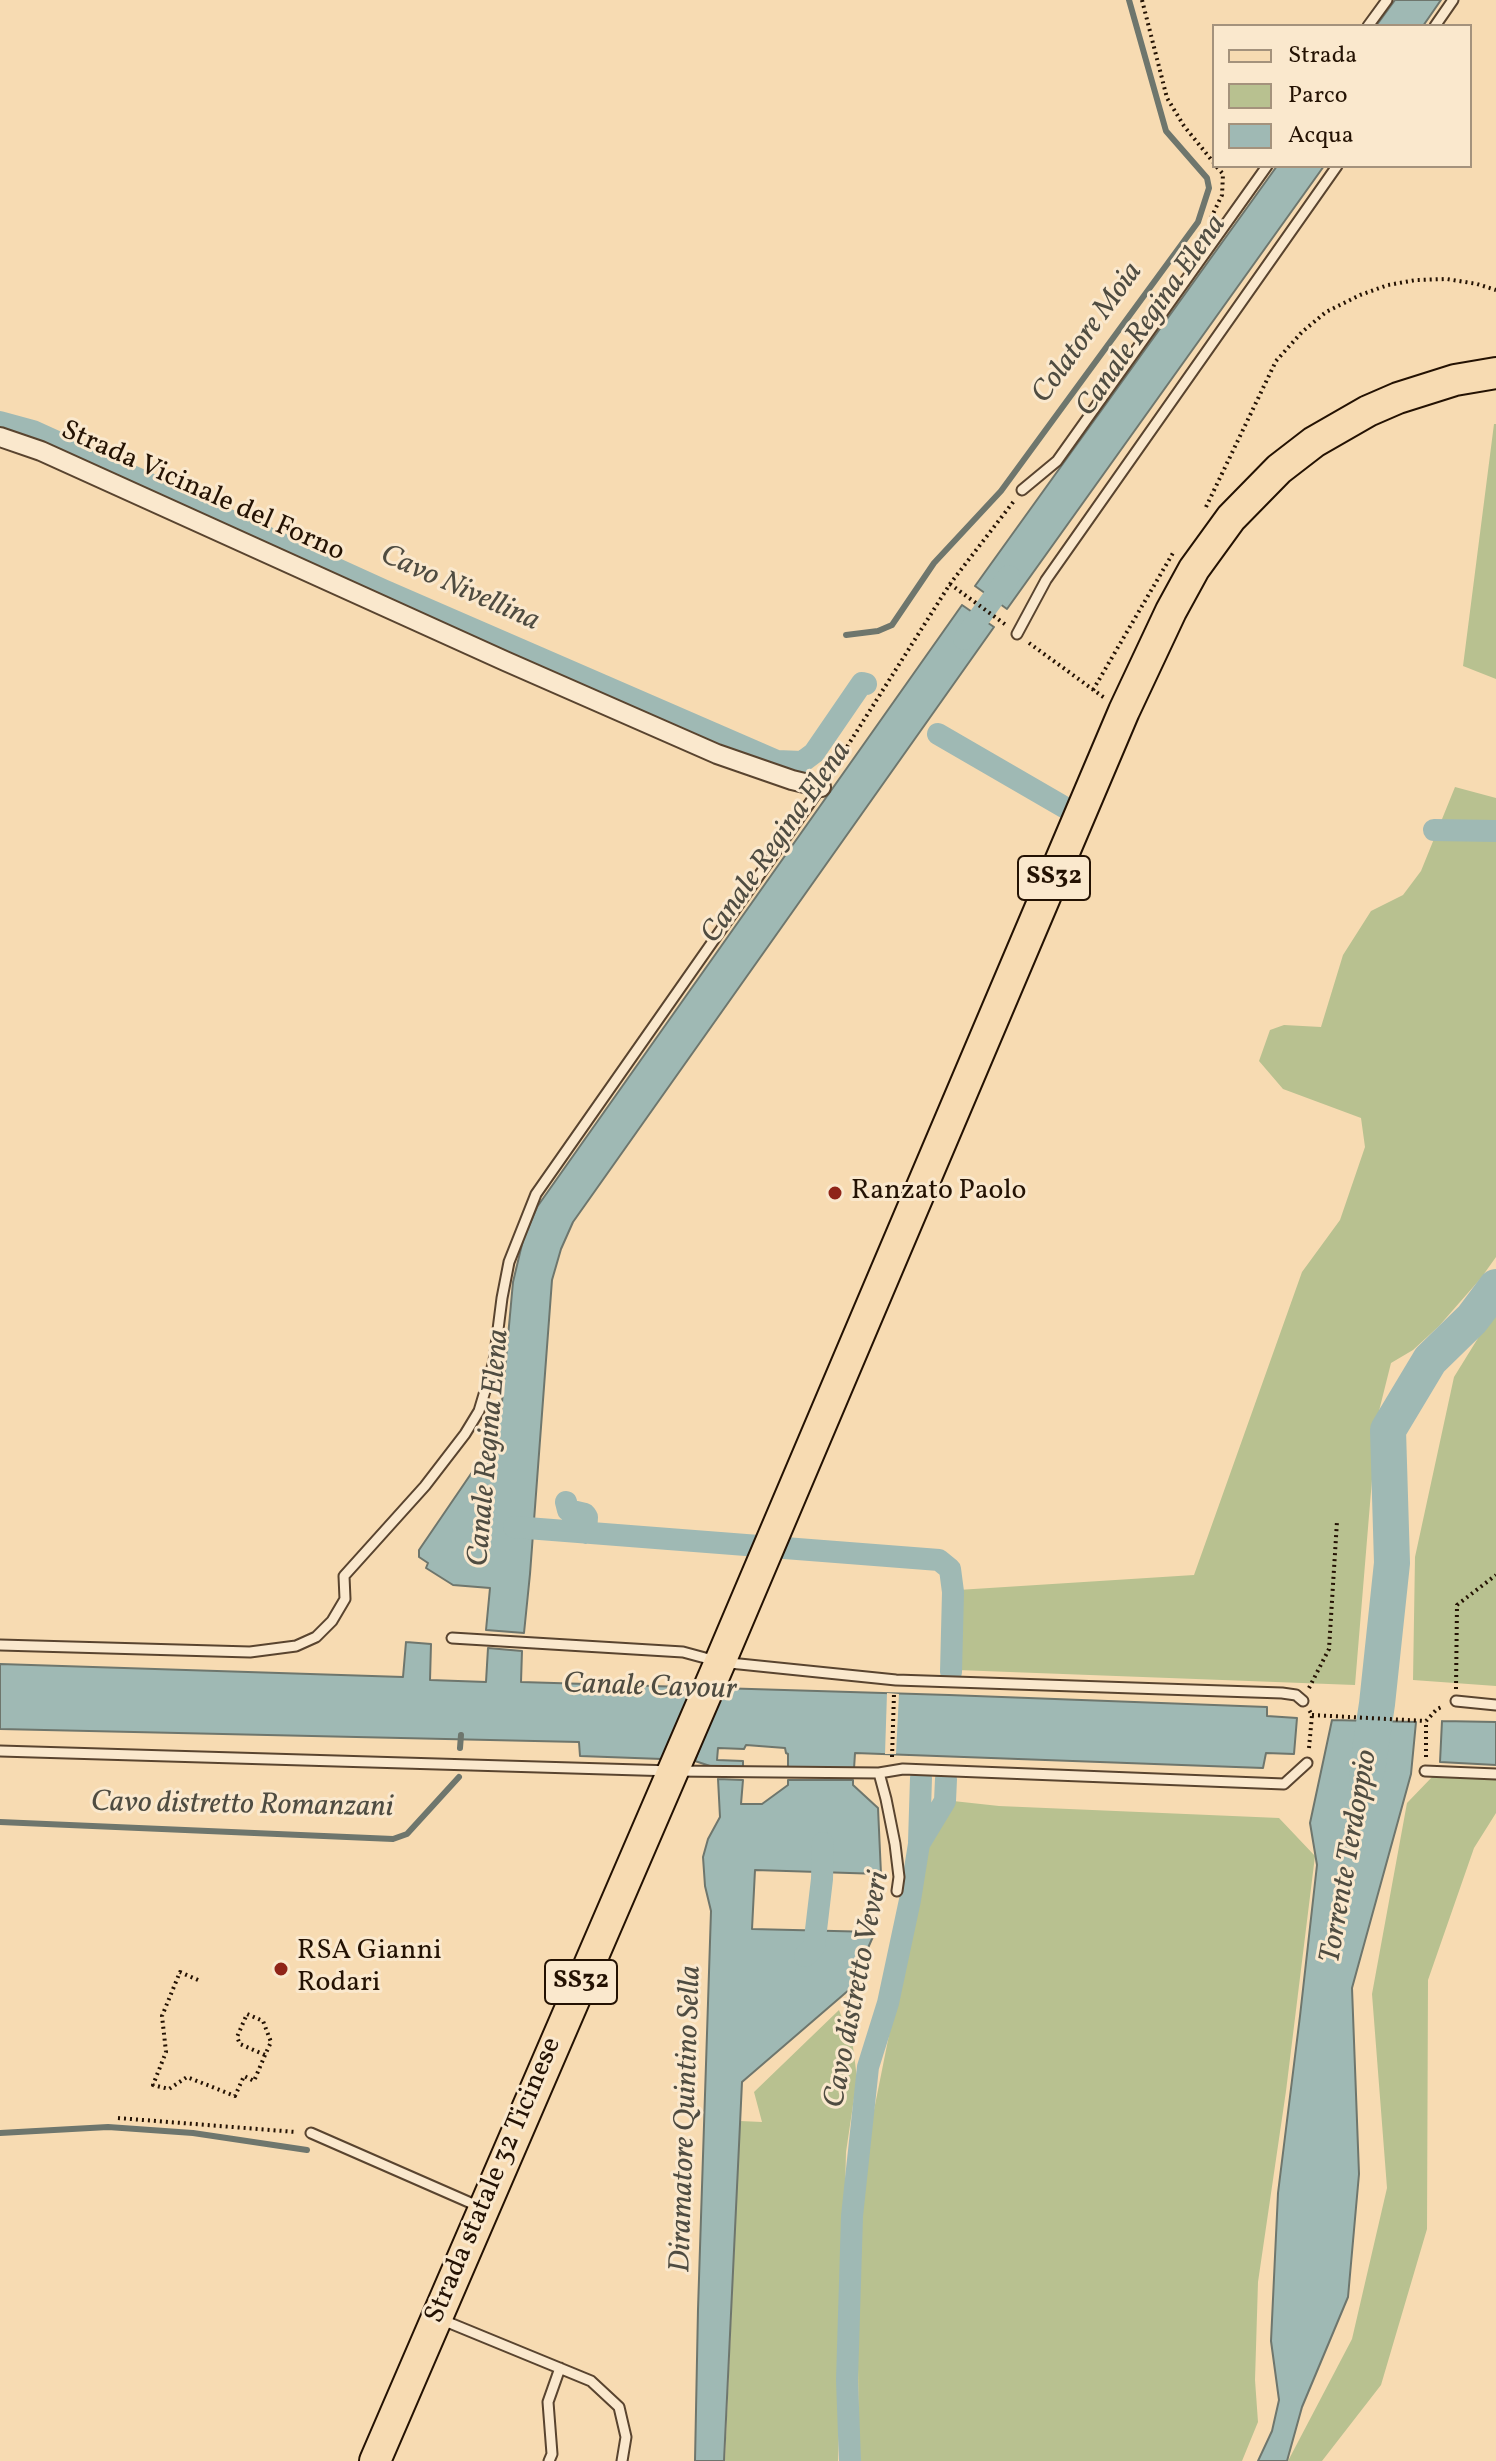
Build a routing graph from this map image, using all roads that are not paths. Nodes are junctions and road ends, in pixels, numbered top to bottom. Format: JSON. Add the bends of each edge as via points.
{"nodes":[{"id":1,"x":1387,"y":0,"type":"edge"},
{"id":2,"x":1453,"y":0,"type":"edge"},
{"id":3,"x":1369,"y":24,"type":"edge"},
{"id":4,"x":1436,"y":24,"type":"edge"},
{"id":5,"x":1266,"y":168,"type":"edge"},
{"id":6,"x":1336,"y":168,"type":"edge"},
{"id":7,"x":1496,"y":373,"type":"edge"},
{"id":8,"x":0,"y":437,"type":"edge"},
{"id":9,"x":1022,"y":490,"type":"road end"},
{"id":10,"x":1017,"y":634,"type":"road end"},
{"id":11,"x":821,"y":787,"type":"joint"},
{"id":12,"x":452,"y":1638,"type":"dead end"},
{"id":13,"x":0,"y":1645,"type":"edge"},
{"id":14,"x":716,"y":1672,"type":"junction"},
{"id":15,"x":1303,"y":1701,"type":"road end"},
{"id":16,"x":1456,"y":1701,"type":"road end"},
{"id":17,"x":1496,"y":1705,"type":"edge"},
{"id":18,"x":0,"y":1751,"type":"edge"},
{"id":19,"x":1307,"y":1763,"type":"road end"},
{"id":20,"x":676,"y":1764,"type":"junction"},
{"id":21,"x":1425,"y":1771,"type":"road end"},
{"id":22,"x":879,"y":1773,"type":"junction"},
{"id":23,"x":1496,"y":1774,"type":"edge"},
{"id":24,"x":897,"y":1891,"type":"dead end"},
{"id":25,"x":311,"y":2133,"type":"road end"},
{"id":26,"x":483,"y":2208,"type":"junction"},
{"id":27,"x":436,"y":2318,"type":"junction"},
{"id":28,"x":560,"y":2368,"type":"junction"},
{"id":29,"x":375,"y":2461,"type":"edge"},
{"id":30,"x":549,"y":2461,"type":"edge"},
{"id":31,"x":622,"y":2461,"type":"edge"}],
"edges":[{"from":1,"to":3,"type":"lane"},
{"from":2,"to":4,"type":"lane"},
{"from":5,"to":9,"type":"lane","via":[[1057,461]]},
{"from":6,"to":10,"type":"lane","via":[[1046,580]]},
{"from":7,"to":14,"type":"main road","number":"SS32","via":[[1428,387],[1368,411],[1314,442],[1231,518],[1194,569],[1124,711]]},
{"from":8,"to":11,"type":"street","name":"Strada Vicinale del Forno","via":[[717,754]]},
{"from":11,"to":13,"type":"lane","via":[[536,1194],[509,1262],[494,1361],[479,1411],[425,1486],[344,1576],[345,1599],[332,1621],[316,1637],[296,1646],[250,1652]]},
{"from":12,"to":14,"type":"lane","via":[[683,1652]]},
{"from":14,"to":15,"type":"lane","via":[[1282,1693]]},
{"from":14,"to":20,"type":"main road","name":"Strada statale 32 Ticinese","number":"SS32"},
{"from":16,"to":17,"type":"lane"},
{"from":18,"to":20,"type":"lane"},
{"from":19,"to":22,"type":"lane","via":[[1284,1784],[903,1769]]},
{"from":20,"to":22,"type":"lane"},
{"from":20,"to":26,"type":"main road","name":"Strada statale 32 Ticinese","number":"SS32"},
{"from":21,"to":23,"type":"lane"},
{"from":22,"to":24,"type":"lane","via":[[895,1844]]},
{"from":25,"to":26,"type":"lane"},
{"from":26,"to":27,"type":"main road","name":"Strada statale 32 Ticinese","number":"SS32"},
{"from":27,"to":28,"type":"lane"},
{"from":27,"to":29,"type":"main road","name":"Strada statale 32 Ticinese","number":"SS32"},
{"from":28,"to":30,"type":"lane","via":[[548,2402]]},
{"from":28,"to":31,"type":"lane","via":[[591,2381],[619,2407],[626,2437]]}]}
